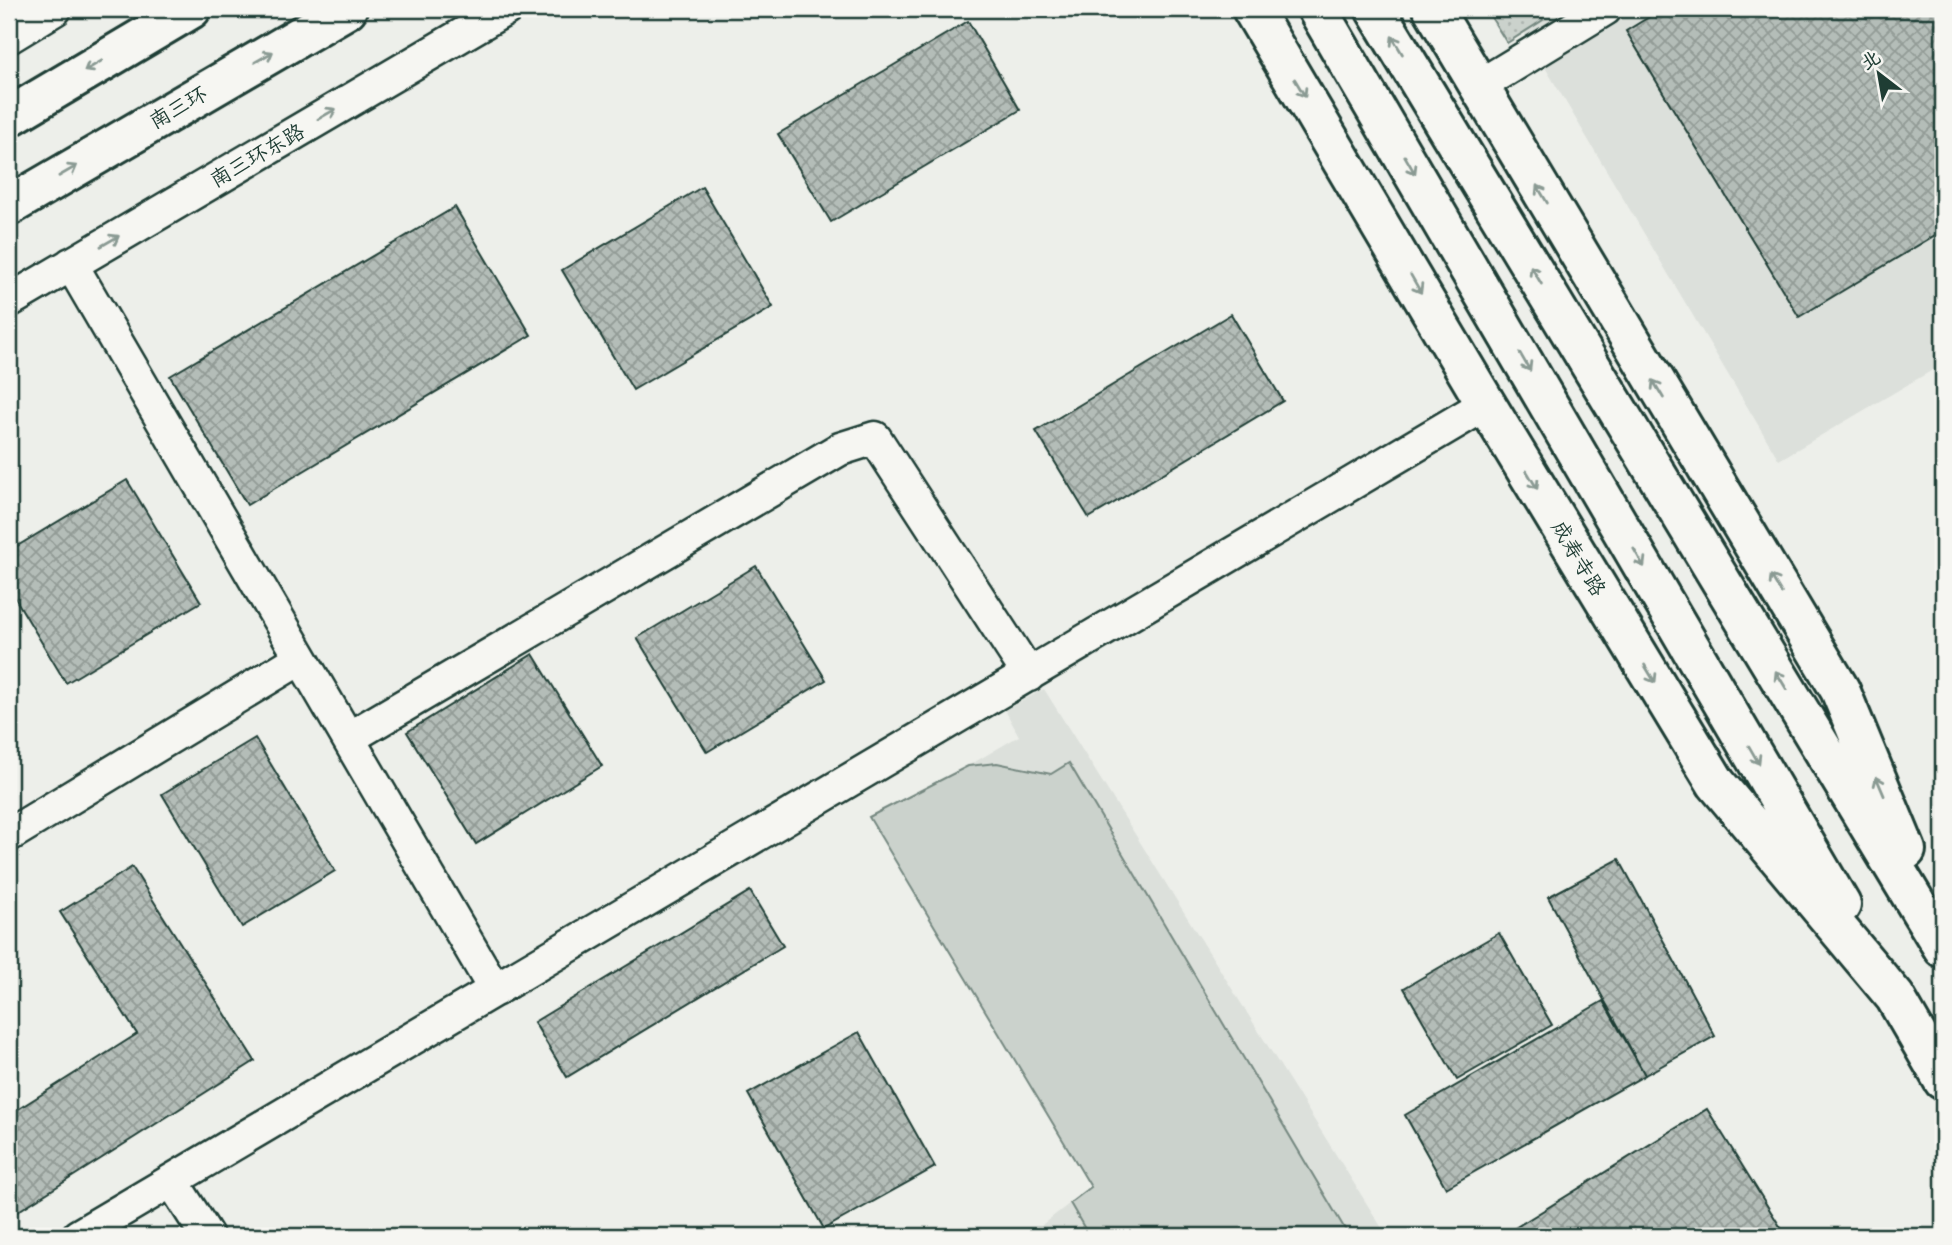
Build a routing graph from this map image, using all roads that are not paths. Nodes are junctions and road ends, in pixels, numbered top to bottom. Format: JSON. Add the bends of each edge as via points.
{"nodes":[{"id":1,"x":55,"y":9,"type":"edge"},
{"id":2,"x":191,"y":9,"type":"edge"},
{"id":3,"x":347,"y":9,"type":"edge"},
{"id":4,"x":506,"y":9,"type":"edge"},
{"id":5,"x":1252,"y":9,"type":"edge"},
{"id":6,"x":1268,"y":9,"type":"edge"},
{"id":7,"x":1317,"y":9,"type":"edge"},
{"id":8,"x":1375,"y":9,"type":"edge"},
{"id":9,"x":1433,"y":9,"type":"edge"},
{"id":10,"x":1605,"y":9,"type":"edge"},
{"id":11,"x":164,"y":20,"type":"edge"},
{"id":12,"x":9,"y":37,"type":"edge"},
{"id":13,"x":1274,"y":46,"type":"junction"},
{"id":14,"x":1479,"y":86,"type":"junction"},
{"id":15,"x":9,"y":117,"type":"edge"},
{"id":16,"x":9,"y":206,"type":"edge"},
{"id":17,"x":71,"y":264,"type":"junction"},
{"id":18,"x":9,"y":301,"type":"edge"},
{"id":19,"x":1486,"y":404,"type":"junction"},
{"id":20,"x":302,"y":658,"type":"junction"},
{"id":21,"x":1029,"y":675,"type":"junction"},
{"id":22,"x":349,"y":738,"type":"junction"},
{"id":23,"x":9,"y":835,"type":"edge"},
{"id":24,"x":1943,"y":939,"type":"edge"},
{"id":25,"x":1943,"y":948,"type":"edge"},
{"id":26,"x":495,"y":990,"type":"junction"},
{"id":27,"x":1895,"y":997,"type":"junction"},
{"id":28,"x":1943,"y":1080,"type":"edge"},
{"id":29,"x":172,"y":1181,"type":"junction"},
{"id":30,"x":78,"y":1236,"type":"edge"},
{"id":31,"x":207,"y":1236,"type":"edge"}],
"edges":[{"from":1,"to":12,"type":"street"},
{"from":2,"to":11,"type":"main road"},
{"from":16,"to":3,"type":"main road","name":"南三环","one_way":true},
{"from":17,"to":4,"type":"street","name":"南三环东路","one_way":true},
{"from":5,"to":13,"type":"main road","name":"成寿寺路"},
{"from":6,"to":13,"type":"main road"},
{"from":7,"to":27,"type":"main road","one_way":true},
{"from":25,"to":8,"type":"main road","one_way":true},
{"from":9,"to":14,"type":"main road"},
{"from":10,"to":14,"type":"street"},
{"from":11,"to":15,"type":"main road","one_way":true},
{"from":13,"to":19,"type":"main road","name":"成寿寺路","one_way":true},
{"from":24,"to":14,"type":"main road","one_way":true,"via":[[1840,690]]},
{"from":17,"to":18,"type":"street","name":"南三环东路"},
{"from":17,"to":20,"type":"street"},
{"from":19,"to":21,"type":"street"},
{"from":19,"to":27,"type":"main road","name":"成寿寺路","one_way":true,"via":[[1716,783]]},
{"from":20,"to":22,"type":"street"},
{"from":20,"to":23,"type":"street"},
{"from":21,"to":22,"type":"street","via":[[875,438],[840,449]]},
{"from":21,"to":26,"type":"street"},
{"from":22,"to":26,"type":"street"},
{"from":26,"to":29,"type":"street"},
{"from":27,"to":28,"type":"main road","name":"成寿寺路"},
{"from":29,"to":30,"type":"street"},
{"from":29,"to":31,"type":"street"}]}
